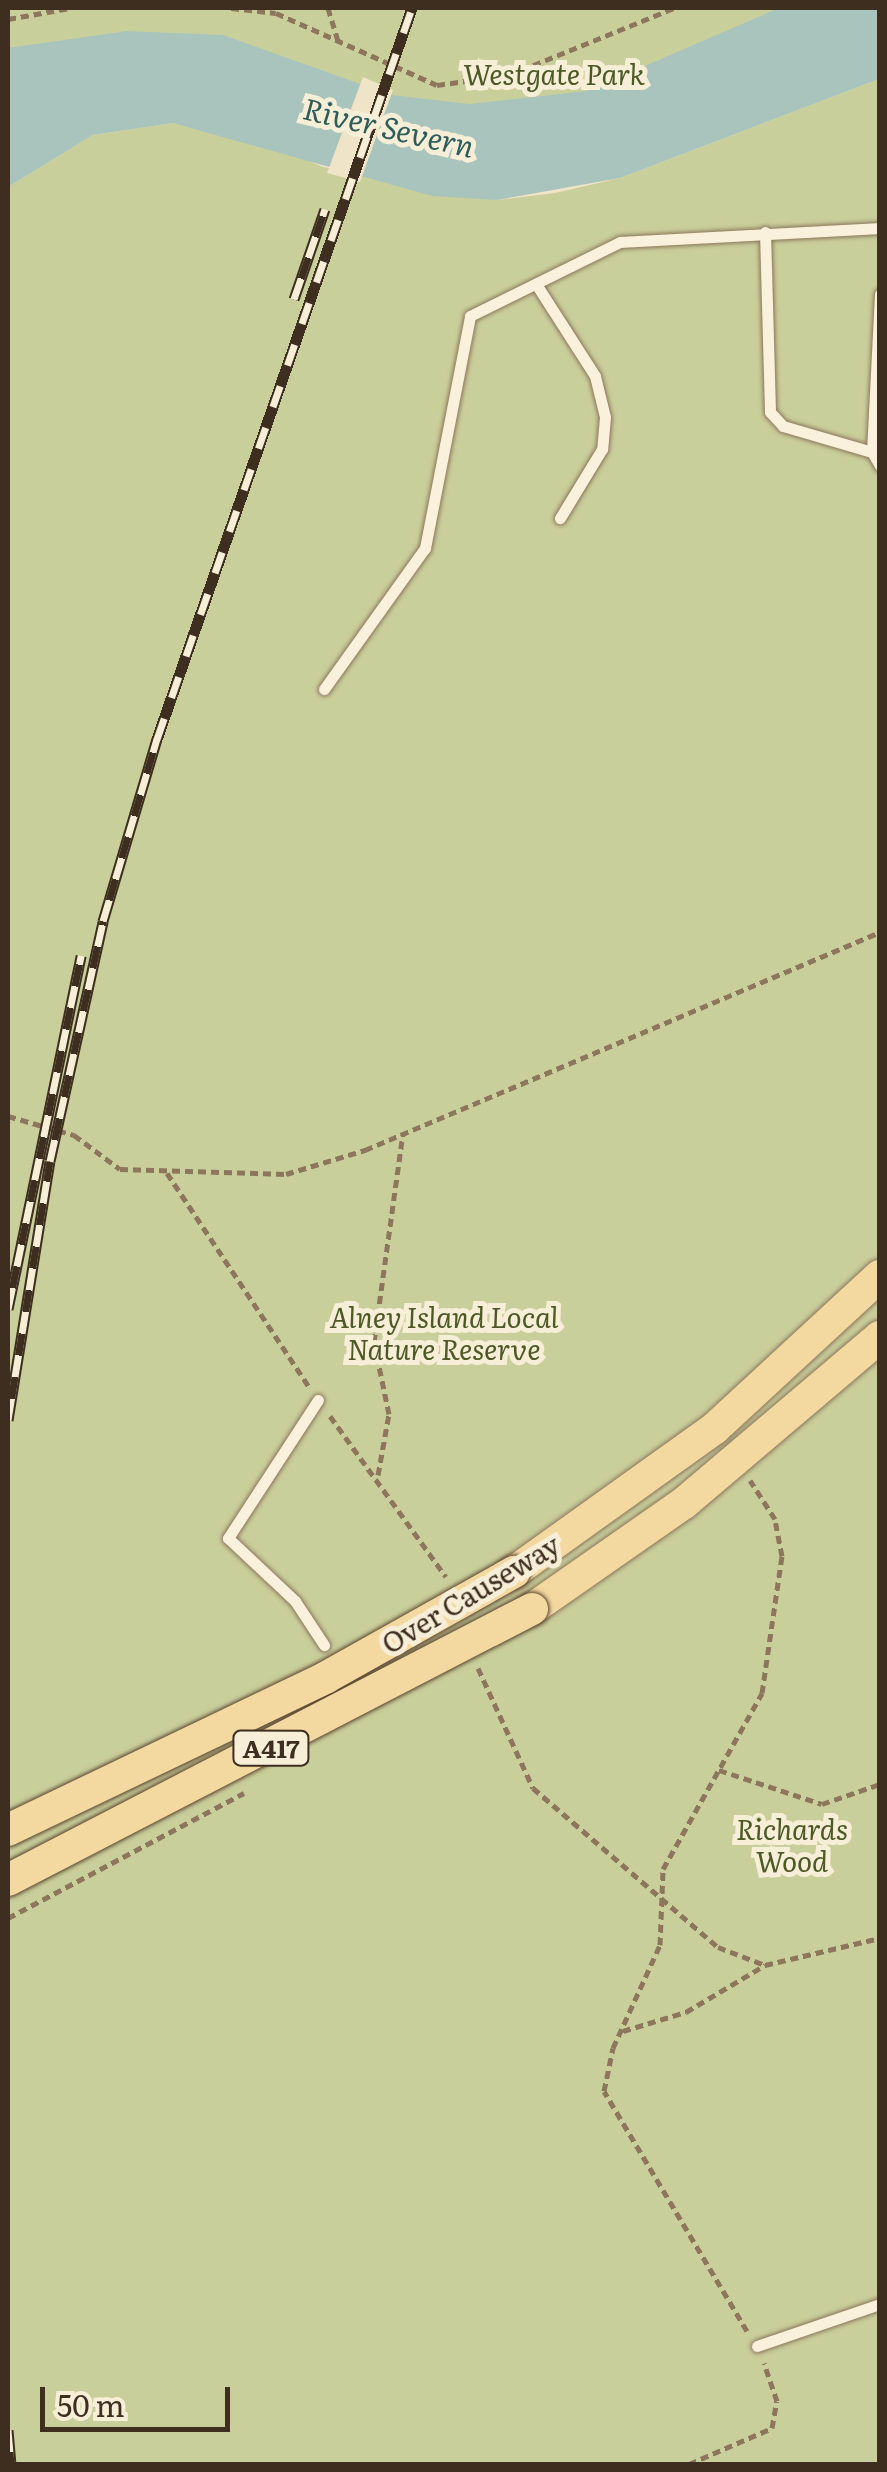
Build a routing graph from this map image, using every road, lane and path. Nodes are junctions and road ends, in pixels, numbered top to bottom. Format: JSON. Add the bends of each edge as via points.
{"nodes":[{"id":1,"x":70,"y":8,"type":"edge"},
{"id":2,"x":231,"y":8,"type":"edge"},
{"id":3,"x":283,"y":8,"type":"edge"},
{"id":4,"x":328,"y":8,"type":"edge"},
{"id":5,"x":674,"y":8,"type":"edge"},
{"id":6,"x":276,"y":13,"type":"junction"},
{"id":7,"x":8,"y":19,"type":"edge"},
{"id":8,"x":338,"y":40,"type":"junction"},
{"id":9,"x":880,"y":228,"type":"edge"},
{"id":10,"x":765,"y":232,"type":"junction"},
{"id":11,"x":536,"y":284,"type":"junction"},
{"id":12,"x":880,"y":294,"type":"edge"},
{"id":13,"x":872,"y":452,"type":"junction"},
{"id":14,"x":880,"y":466,"type":"edge"},
{"id":15,"x":560,"y":518,"type":"dead end"},
{"id":16,"x":324,"y":688,"type":"dead end"},
{"id":17,"x":880,"y":932,"type":"edge"},
{"id":18,"x":8,"y":1116,"type":"edge"},
{"id":19,"x":403,"y":1134,"type":"junction"},
{"id":20,"x":167,"y":1173,"type":"junction"},
{"id":21,"x":880,"y":1276,"type":"edge"},
{"id":22,"x":880,"y":1336,"type":"edge"},
{"id":23,"x":318,"y":1400,"type":"junction"},
{"id":24,"x":714,"y":1428,"type":"junction"},
{"id":25,"x":738,"y":1460,"type":"junction"},
{"id":26,"x":378,"y":1475,"type":"junction"},
{"id":27,"x":448,"y":1582,"type":"dead end"},
{"id":28,"x":324,"y":1645,"type":"dead end"},
{"id":29,"x":471,"y":1649,"type":"dead end"},
{"id":30,"x":719,"y":1770,"type":"junction"},
{"id":31,"x":880,"y":1784,"type":"edge"},
{"id":32,"x":8,"y":1830,"type":"edge"},
{"id":33,"x":8,"y":1880,"type":"edge"},
{"id":34,"x":663,"y":1904,"type":"junction"},
{"id":35,"x":880,"y":1938,"type":"edge"},
{"id":36,"x":764,"y":1965,"type":"junction"},
{"id":37,"x":623,"y":2032,"type":"junction"},
{"id":38,"x":880,"y":2304,"type":"edge"},
{"id":39,"x":757,"y":2346,"type":"junction"},
{"id":40,"x":689,"y":2464,"type":"edge"}],
"edges":[{"from":1,"to":7,"type":"path"},
{"from":2,"to":6,"type":"path"},
{"from":3,"to":6,"type":"path"},
{"from":4,"to":8,"type":"path"},
{"from":5,"to":8,"type":"path","via":[[474,82],[437,85]]},
{"from":6,"to":8,"type":"path"},
{"from":9,"to":10,"type":"lane"},
{"from":10,"to":11,"type":"lane","via":[[620,242]]},
{"from":10,"to":13,"type":"lane","via":[[770,412],[782,426]]},
{"from":11,"to":15,"type":"lane","via":[[595,376],[605,416],[602,449]]},
{"from":11,"to":16,"type":"lane","via":[[470,316],[425,548]]},
{"from":12,"to":13,"type":"lane"},
{"from":13,"to":14,"type":"lane"},
{"from":17,"to":19,"type":"path"},
{"from":18,"to":20,"type":"path","via":[[61,1129],[120,1169]]},
{"from":19,"to":20,"type":"path","via":[[286,1174]]},
{"from":19,"to":26,"type":"path","via":[[374,1342],[389,1414]]},
{"from":20,"to":23,"type":"path"},
{"from":21,"to":24,"type":"main road","name":"Over Causeway","number":"A417"},
{"from":22,"to":25,"type":"main road","name":"Over Causeway","number":"A417"},
{"from":23,"to":26,"type":"path"},
{"from":23,"to":28,"type":"lane","via":[[228,1538],[296,1601]]},
{"from":24,"to":25,"type":"main road"},
{"from":24,"to":32,"type":"main road","name":"Over Causeway","number":"A417","bridge":true,"via":[[514,1572],[325,1678]]},
{"from":25,"to":30,"type":"path","via":[[775,1519],[781,1574],[762,1692]]},
{"from":25,"to":33,"type":"main road","name":"Over Causeway","number":"A417","bridge":true,"via":[[532,1609]]},
{"from":26,"to":27,"type":"path"},
{"from":29,"to":34,"type":"path","via":[[533,1788]]},
{"from":30,"to":31,"type":"path","via":[[822,1804]]},
{"from":30,"to":34,"type":"path","via":[[663,1869]]},
{"from":34,"to":36,"type":"path","via":[[718,1948]]},
{"from":34,"to":37,"type":"path","via":[[660,1945]]},
{"from":35,"to":36,"type":"path"},
{"from":36,"to":37,"type":"path","via":[[686,2012]]},
{"from":37,"to":39,"type":"path","via":[[606,2069],[611,2114]]},
{"from":38,"to":39,"type":"lane"},
{"from":39,"to":40,"type":"path","via":[[777,2401],[772,2428]]}]}
